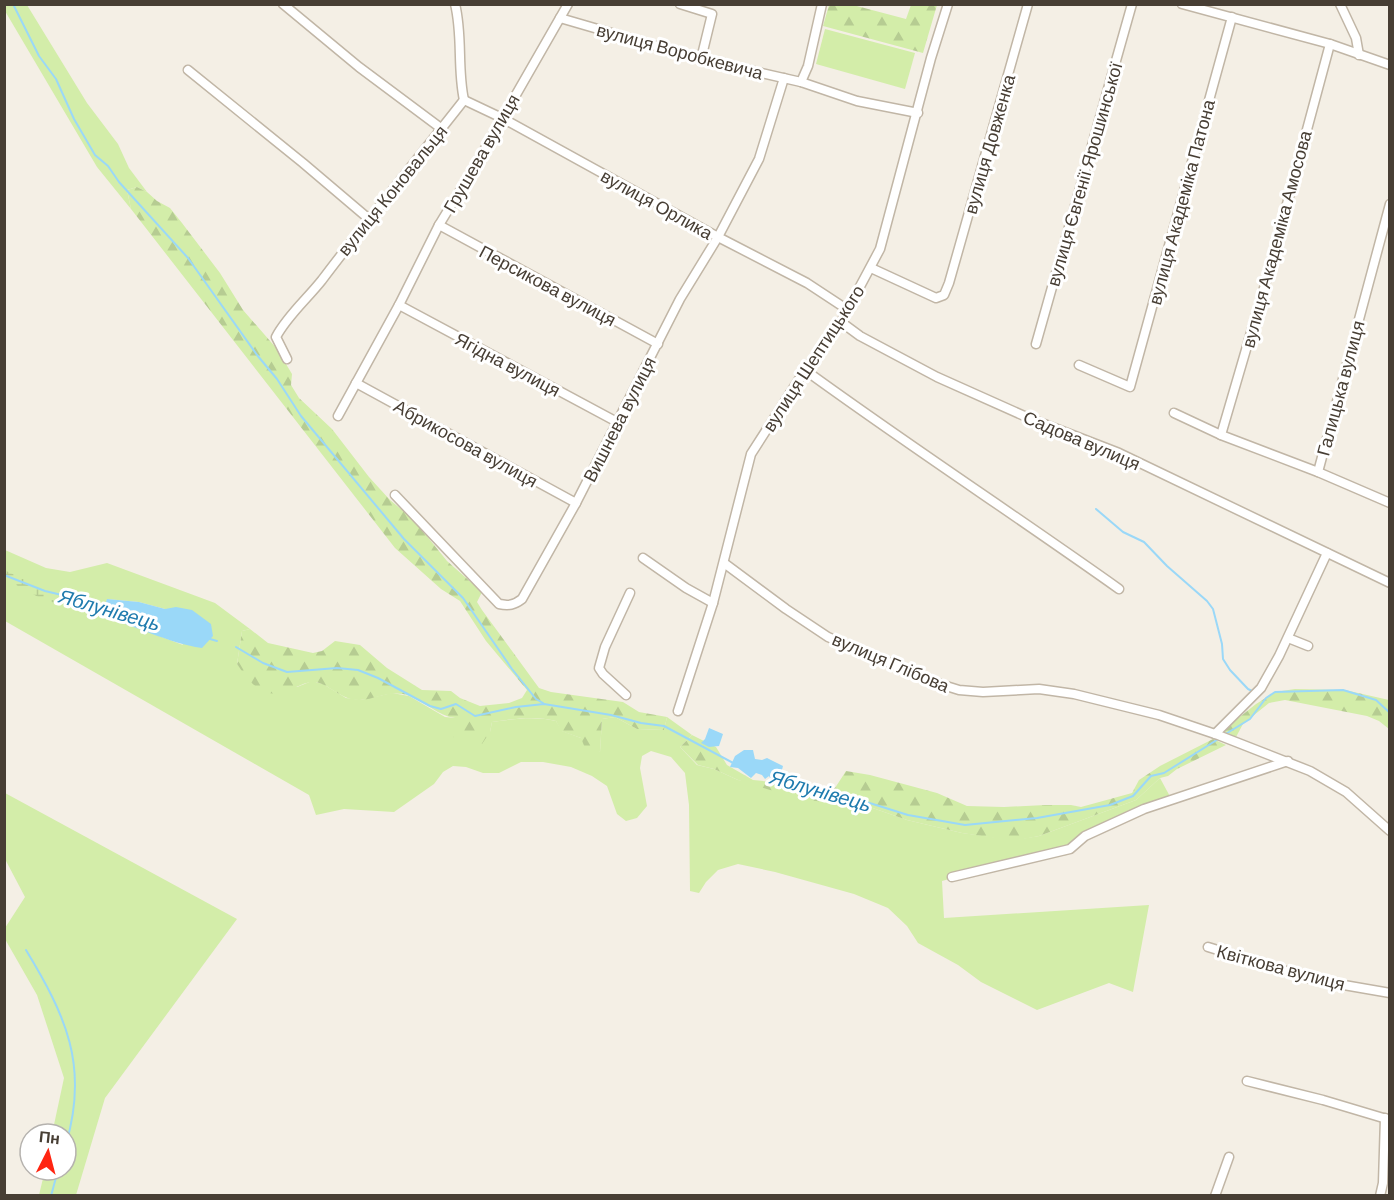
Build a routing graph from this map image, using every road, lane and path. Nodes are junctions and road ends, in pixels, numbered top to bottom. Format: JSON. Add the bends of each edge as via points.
{"nodes":[{"id":1,"x":284,"y":4,"type":"edge"},
{"id":2,"x":455,"y":4,"type":"edge"},
{"id":3,"x":568,"y":4,"type":"edge"},
{"id":4,"x":680,"y":4,"type":"edge"},
{"id":5,"x":822,"y":4,"type":"edge"},
{"id":6,"x":948,"y":4,"type":"edge"},
{"id":7,"x":1028,"y":4,"type":"edge"},
{"id":8,"x":1132,"y":4,"type":"edge"},
{"id":9,"x":1182,"y":4,"type":"edge"},
{"id":10,"x":1340,"y":4,"type":"edge"},
{"id":11,"x":1232,"y":17,"type":"junction"},
{"id":12,"x":560,"y":18,"type":"junction"},
{"id":13,"x":1330,"y":44,"type":"junction"},
{"id":14,"x":1359,"y":55,"type":"junction"},
{"id":15,"x":701,"y":59,"type":"junction"},
{"id":16,"x":1389,"y":64,"type":"edge"},
{"id":17,"x":188,"y":70,"type":"dead end"},
{"id":18,"x":784,"y":78,"type":"junction"},
{"id":19,"x":801,"y":82,"type":"junction"},
{"id":20,"x":464,"y":99,"type":"junction"},
{"id":21,"x":918,"y":113,"type":"junction"},
{"id":22,"x":502,"y":118,"type":"junction"},
{"id":23,"x":442,"y":129,"type":"junction"},
{"id":24,"x":1389,"y":204,"type":"edge"},
{"id":25,"x":369,"y":219,"type":"junction"},
{"id":26,"x":439,"y":225,"type":"junction"},
{"id":27,"x":718,"y":237,"type":"junction"},
{"id":28,"x":871,"y":268,"type":"junction"},
{"id":29,"x":399,"y":305,"type":"junction"},
{"id":30,"x":848,"y":310,"type":"junction"},
{"id":31,"x":841,"y":322,"type":"junction"},
{"id":32,"x":658,"y":344,"type":"junction"},
{"id":33,"x":1036,"y":344,"type":"dead end"},
{"id":34,"x":287,"y":359,"type":"dead end"},
{"id":35,"x":1079,"y":365,"type":"dead end"},
{"id":36,"x":805,"y":370,"type":"junction"},
{"id":37,"x":356,"y":383,"type":"junction"},
{"id":38,"x":1174,"y":412,"type":"dead end"},
{"id":39,"x":338,"y":416,"type":"dead end"},
{"id":40,"x":618,"y":422,"type":"junction"},
{"id":41,"x":1221,"y":435,"type":"junction"},
{"id":42,"x":1318,"y":472,"type":"junction"},
{"id":43,"x":396,"y":495,"type":"dead end"},
{"id":44,"x":576,"y":503,"type":"junction"},
{"id":45,"x":1389,"y":503,"type":"edge"},
{"id":46,"x":1326,"y":553,"type":"junction"},
{"id":47,"x":643,"y":558,"type":"dead end"},
{"id":48,"x":724,"y":563,"type":"junction"},
{"id":49,"x":1389,"y":583,"type":"edge"},
{"id":50,"x":1119,"y":589,"type":"dead end"},
{"id":51,"x":630,"y":593,"type":"dead end"},
{"id":52,"x":713,"y":603,"type":"junction"},
{"id":53,"x":1288,"y":638,"type":"junction"},
{"id":54,"x":1308,"y":646,"type":"dead end"},
{"id":55,"x":626,"y":695,"type":"dead end"},
{"id":56,"x":678,"y":711,"type":"dead end"},
{"id":57,"x":1217,"y":735,"type":"junction"},
{"id":58,"x":1288,"y":761,"type":"junction"},
{"id":59,"x":1389,"y":831,"type":"edge"},
{"id":60,"x":952,"y":877,"type":"dead end"},
{"id":61,"x":1208,"y":947,"type":"dead end"},
{"id":62,"x":1389,"y":993,"type":"edge"},
{"id":63,"x":1247,"y":1081,"type":"dead end"},
{"id":64,"x":1387,"y":1119,"type":"edge"},
{"id":65,"x":1230,"y":1157,"type":"dead end"},
{"id":66,"x":1215,"y":1196,"type":"edge"},
{"id":67,"x":1380,"y":1196,"type":"edge"}],
"edges":[{"from":1,"to":23,"type":"street"},
{"from":2,"to":20,"type":"street"},
{"from":3,"to":12,"type":"street","name":"Грушева вулиця"},
{"from":4,"to":15,"type":"street","via":[[712,14]]},
{"from":5,"to":19,"type":"street"},
{"from":6,"to":21,"type":"street","name":"вулиця Шептицького"},
{"from":7,"to":28,"type":"street","name":"вулиця Довженка","via":[[944,295],[936,298]]},
{"from":8,"to":33,"type":"street","name":"вулиця Євгенії Ярошинської"},
{"from":9,"to":11,"type":"street"},
{"from":10,"to":14,"type":"street","via":[[1356,38]]},
{"from":11,"to":13,"type":"street"},
{"from":11,"to":35,"type":"street","name":"вулиця Академіка Патона","via":[[1130,387]]},
{"from":12,"to":15,"type":"street","name":"вулиця Воробкевича"},
{"from":12,"to":22,"type":"street","name":"Грушева вулиця"},
{"from":13,"to":14,"type":"street"},
{"from":13,"to":41,"type":"street","name":"вулиця Академіка Амосова"},
{"from":14,"to":16,"type":"street"},
{"from":15,"to":18,"type":"street","name":"вулиця Воробкевича"},
{"from":17,"to":25,"type":"street"},
{"from":18,"to":19,"type":"street","name":"вулиця Воробкевича"},
{"from":18,"to":27,"type":"street","name":"Вишнева вулиця","via":[[759,159]]},
{"from":19,"to":21,"type":"street","name":"вулиця Воробкевича","via":[[857,101]]},
{"from":20,"to":22,"type":"street","name":"вулиця Орлика"},
{"from":20,"to":23,"type":"street","name":"вулиця Коновальця"},
{"from":21,"to":28,"type":"street","name":"вулиця Шептицького","via":[[880,249]]},
{"from":22,"to":26,"type":"street","name":"Грушева вулиця"},
{"from":22,"to":27,"type":"street","name":"вулиця Орлика"},
{"from":23,"to":25,"type":"street","name":"вулиця Коновальця"},
{"from":24,"to":42,"type":"street","name":"Галицька вулиця"},
{"from":25,"to":34,"type":"street","name":"вулиця Коновальця","via":[[282,326],[276,337]]},
{"from":26,"to":29,"type":"street","name":"Грушева вулиця"},
{"from":26,"to":32,"type":"street","name":"Персикова вулиця"},
{"from":27,"to":30,"type":"street","name":"вулиця Орлика","via":[[807,283]]},
{"from":27,"to":32,"type":"street","name":"Вишнева вулиця"},
{"from":28,"to":30,"type":"street","name":"вулиця Шептицького"},
{"from":29,"to":37,"type":"street","name":"Грушева вулиця"},
{"from":29,"to":40,"type":"street","name":"Ягідна вулиця"},
{"from":30,"to":31,"type":"street","name":"вулиця Шептицького"},
{"from":31,"to":36,"type":"street","name":"вулиця Шептицького"},
{"from":31,"to":46,"type":"street","name":"Садова вулиця","via":[[937,377],[1119,453]]},
{"from":32,"to":40,"type":"street","name":"Вишнева вулиця"},
{"from":36,"to":48,"type":"street","name":"вулиця Шептицького","via":[[751,454]]},
{"from":36,"to":50,"type":"street"},
{"from":37,"to":39,"type":"street","name":"Грушева вулиця"},
{"from":37,"to":44,"type":"street","name":"Абрикосова вулиця"},
{"from":38,"to":41,"type":"street","name":"Галицька вулиця"},
{"from":40,"to":44,"type":"street","name":"Вишнева вулиця"},
{"from":41,"to":42,"type":"street","name":"Галицька вулиця"},
{"from":42,"to":45,"type":"street"},
{"from":43,"to":44,"type":"street","name":"Вишнева вулиця","via":[[499,604],[507,606],[522,599]]},
{"from":46,"to":49,"type":"street","name":"Садова вулиця"},
{"from":46,"to":53,"type":"street"},
{"from":47,"to":52,"type":"street"},
{"from":48,"to":52,"type":"street","name":"вулиця Шептицького"},
{"from":48,"to":57,"type":"street","name":"вулиця Глібова","via":[[828,637],[943,685],[983,692],[1040,689],[1074,694]]},
{"from":51,"to":55,"type":"street","via":[[599,668]]},
{"from":52,"to":56,"type":"street","name":"вулиця Шептицького"},
{"from":53,"to":54,"type":"street"},
{"from":53,"to":57,"type":"street","via":[[1261,688],[1220,727]]},
{"from":57,"to":58,"type":"street","name":"вулиця Глібова"},
{"from":58,"to":59,"type":"street","via":[[1346,792]]},
{"from":58,"to":60,"type":"street","via":[[1144,809],[1085,836],[1070,849]]},
{"from":61,"to":62,"type":"street","name":"Квіткова вулиця","via":[[1315,980]]},
{"from":63,"to":64,"type":"street"},
{"from":64,"to":67,"type":"street"},
{"from":65,"to":66,"type":"street"}]}
